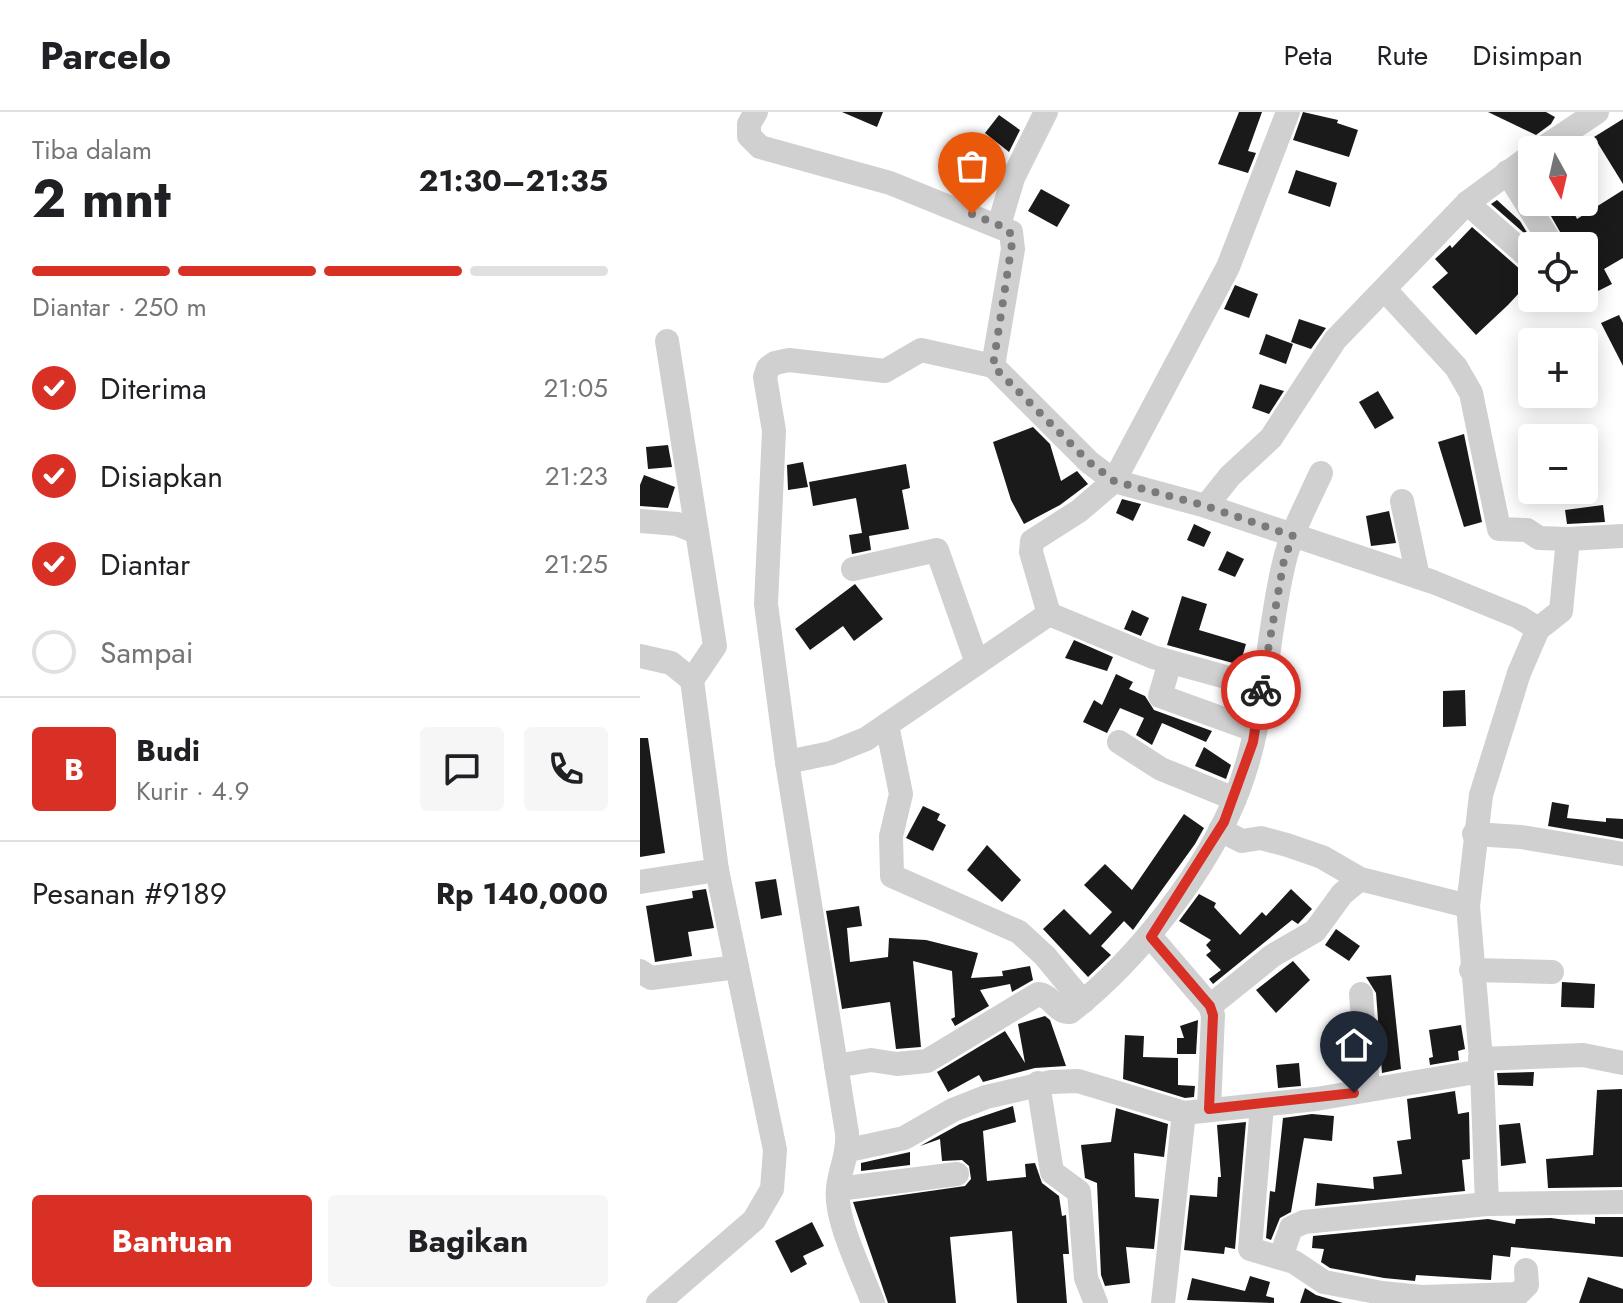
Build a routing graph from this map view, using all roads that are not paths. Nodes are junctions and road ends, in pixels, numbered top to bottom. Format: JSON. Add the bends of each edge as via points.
{"nodes":[{"id":1,"x":756,"y":112,"type":"edge"},
{"id":2,"x":1046,"y":112,"type":"edge"},
{"id":3,"x":1288,"y":112,"type":"edge"},
{"id":4,"x":1597,"y":112,"type":"edge"},
{"id":5,"x":1561,"y":136,"type":"edge"},
{"id":6,"x":1518,"y":165,"type":"edge"},
{"id":7,"x":1507,"y":172,"type":"junction"},
{"id":8,"x":1467,"y":203,"type":"junction"},
{"id":9,"x":999,"y":225,"type":"junction"},
{"id":10,"x":1544,"y":232,"type":"edge"},
{"id":11,"x":1518,"y":248,"type":"edge"},
{"id":12,"x":1385,"y":290,"type":"junction"},
{"id":13,"x":667,"y":341,"type":"dead end"},
{"id":14,"x":993,"y":366,"type":"junction"},
{"id":15,"x":1321,"y":473,"type":"dead end"},
{"id":16,"x":1114,"y":481,"type":"junction"},
{"id":17,"x":1402,"y":501,"type":"dead end"},
{"id":18,"x":1206,"y":506,"type":"junction"},
{"id":19,"x":640,"y":521,"type":"edge"},
{"id":20,"x":697,"y":532,"type":"junction"},
{"id":21,"x":1293,"y":536,"type":"junction"},
{"id":22,"x":1623,"y":536,"type":"edge"},
{"id":23,"x":1568,"y":539,"type":"junction"},
{"id":24,"x":853,"y":569,"type":"dead end"},
{"id":25,"x":1418,"y":577,"type":"junction"},
{"id":26,"x":1049,"y":614,"type":"junction"},
{"id":27,"x":1538,"y":629,"type":"junction"},
{"id":28,"x":640,"y":656,"type":"edge"},
{"id":29,"x":1170,"y":662,"type":"junction"},
{"id":30,"x":977,"y":663,"type":"junction"},
{"id":31,"x":692,"y":680,"type":"junction"},
{"id":32,"x":1262,"y":687,"type":"junction"},
{"id":33,"x":887,"y":725,"type":"junction"},
{"id":34,"x":1254,"y":730,"type":"junction"},
{"id":35,"x":1119,"y":742,"type":"dead end"},
{"id":36,"x":787,"y":762,"type":"junction"},
{"id":37,"x":1235,"y":799,"type":"junction"},
{"id":38,"x":1220,"y":830,"type":"junction"},
{"id":39,"x":1474,"y":834,"type":"junction"},
{"id":40,"x":1623,"y":854,"type":"edge"},
{"id":41,"x":717,"y":870,"type":"junction"},
{"id":42,"x":1360,"y":879,"type":"junction"},
{"id":43,"x":640,"y":882,"type":"edge"},
{"id":44,"x":1468,"y":906,"type":"junction"},
{"id":45,"x":1151,"y":937,"type":"junction"},
{"id":46,"x":737,"y":967,"type":"junction"},
{"id":47,"x":1471,"y":970,"type":"junction"},
{"id":48,"x":640,"y":971,"type":"edge"},
{"id":49,"x":1552,"y":972,"type":"dead end"},
{"id":50,"x":1361,"y":994,"type":"dead end"},
{"id":51,"x":1083,"y":1002,"type":"junction"},
{"id":52,"x":1210,"y":1006,"type":"junction"},
{"id":53,"x":1623,"y":1063,"type":"edge"},
{"id":54,"x":1481,"y":1065,"type":"junction"},
{"id":55,"x":836,"y":1066,"type":"junction"},
{"id":56,"x":1038,"y":1083,"type":"junction"},
{"id":57,"x":1368,"y":1090,"type":"junction"},
{"id":58,"x":1262,"y":1105,"type":"junction"},
{"id":59,"x":1209,"y":1109,"type":"junction"},
{"id":60,"x":1184,"y":1113,"type":"junction"},
{"id":61,"x":849,"y":1150,"type":"junction"},
{"id":62,"x":957,"y":1174,"type":"dead end"},
{"id":63,"x":838,"y":1189,"type":"junction"},
{"id":64,"x":1623,"y":1202,"type":"edge"},
{"id":65,"x":1487,"y":1204,"type":"junction"},
{"id":66,"x":1281,"y":1257,"type":"junction"},
{"id":67,"x":1526,"y":1270,"type":"dead end"},
{"id":68,"x":1388,"y":1299,"type":"edge"},
{"id":69,"x":658,"y":1303,"type":"edge"},
{"id":70,"x":873,"y":1303,"type":"edge"},
{"id":71,"x":1096,"y":1303,"type":"edge"},
{"id":72,"x":1163,"y":1303,"type":"edge"}],
"edges":[{"from":1,"to":9,"type":"street","via":[[749,136],[760,147],[890,183]]},
{"from":2,"to":9,"type":"street","via":[[1013,178]]},
{"from":3,"to":16,"type":"street","via":[[1228,267]]},
{"from":4,"to":5,"type":"street"},
{"from":6,"to":7,"type":"street"},
{"from":7,"to":8,"type":"street"},
{"from":7,"to":10,"type":"street"},
{"from":8,"to":11,"type":"street"},
{"from":8,"to":12,"type":"street"},
{"from":9,"to":14,"type":"street","via":[[1011,232],[1013,249]]},
{"from":12,"to":18,"type":"street","via":[[1335,340],[1271,438]]},
{"from":12,"to":23,"type":"street","via":[[1456,367],[1471,393],[1499,529]]},
{"from":13,"to":20,"type":"street"},
{"from":14,"to":16,"type":"street"},
{"from":14,"to":36,"type":"street","via":[[921,350],[885,371],[807,361],[768,368],[764,386],[774,431],[774,463],[766,604]]},
{"from":15,"to":21,"type":"street"},
{"from":16,"to":18,"type":"street"},
{"from":16,"to":26,"type":"street","via":[[1032,541]]},
{"from":17,"to":25,"type":"street"},
{"from":18,"to":21,"type":"street"},
{"from":19,"to":20,"type":"street","via":[[677,524]]},
{"from":20,"to":31,"type":"street","via":[[715,646]]},
{"from":21,"to":25,"type":"street"},
{"from":21,"to":32,"type":"street"},
{"from":22,"to":23,"type":"street"},
{"from":23,"to":27,"type":"street","via":[[1561,611]]},
{"from":24,"to":30,"type":"street","via":[[937,550]]},
{"from":25,"to":27,"type":"street"},
{"from":26,"to":29,"type":"street"},
{"from":26,"to":30,"type":"street"},
{"from":27,"to":39,"type":"street","via":[[1493,754]]},
{"from":28,"to":31,"type":"street","via":[[671,663]]},
{"from":29,"to":32,"type":"street"},
{"from":29,"to":34,"type":"street","via":[[1160,696]]},
{"from":30,"to":33,"type":"street"},
{"from":31,"to":41,"type":"street"},
{"from":32,"to":34,"type":"street"},
{"from":33,"to":36,"type":"street","via":[[849,746]]},
{"from":33,"to":51,"type":"street","via":[[901,794],[891,836],[892,876],[1019,932]]},
{"from":34,"to":37,"type":"street"},
{"from":35,"to":37,"type":"street","via":[[1161,769]]},
{"from":36,"to":55,"type":"street"},
{"from":37,"to":38,"type":"street"},
{"from":38,"to":42,"type":"street","via":[[1242,841],[1261,838],[1322,857]]},
{"from":38,"to":45,"type":"street"},
{"from":39,"to":40,"type":"street"},
{"from":39,"to":44,"type":"street"},
{"from":41,"to":43,"type":"street"},
{"from":41,"to":46,"type":"street"},
{"from":42,"to":44,"type":"street"},
{"from":42,"to":52,"type":"street","via":[[1315,931],[1272,956]]},
{"from":44,"to":47,"type":"street"},
{"from":45,"to":51,"type":"street"},
{"from":45,"to":52,"type":"street"},
{"from":46,"to":48,"type":"street","via":[[651,978]]},
{"from":46,"to":69,"type":"street","via":[[775,1150],[772,1189],[754,1220]]},
{"from":47,"to":49,"type":"street"},
{"from":47,"to":54,"type":"street"},
{"from":50,"to":57,"type":"street"},
{"from":51,"to":55,"type":"street","via":[[1066,1013],[1038,994],[927,1061],[871,1060]]},
{"from":52,"to":59,"type":"street"},
{"from":53,"to":54,"type":"street","via":[[1583,1055]]},
{"from":54,"to":57,"type":"street"},
{"from":54,"to":65,"type":"street"},
{"from":55,"to":61,"type":"street"},
{"from":56,"to":60,"type":"street","via":[[1078,1081]]},
{"from":56,"to":61,"type":"street","via":[[953,1110],[904,1138]]},
{"from":56,"to":71,"type":"street","via":[[1052,1172],[1079,1192],[1086,1278]]},
{"from":57,"to":58,"type":"street"},
{"from":58,"to":59,"type":"street"},
{"from":58,"to":66,"type":"street","via":[[1248,1244]]},
{"from":59,"to":60,"type":"street"},
{"from":60,"to":72,"type":"street"},
{"from":61,"to":63,"type":"street"},
{"from":62,"to":63,"type":"street"},
{"from":63,"to":70,"type":"street","via":[[848,1237]]},
{"from":64,"to":65,"type":"street"},
{"from":65,"to":66,"type":"street","via":[[1297,1223]]},
{"from":66,"to":68,"type":"street","via":[[1324,1282]]},
{"from":67,"to":68,"type":"street","via":[[1527,1285],[1518,1294]]}]}
